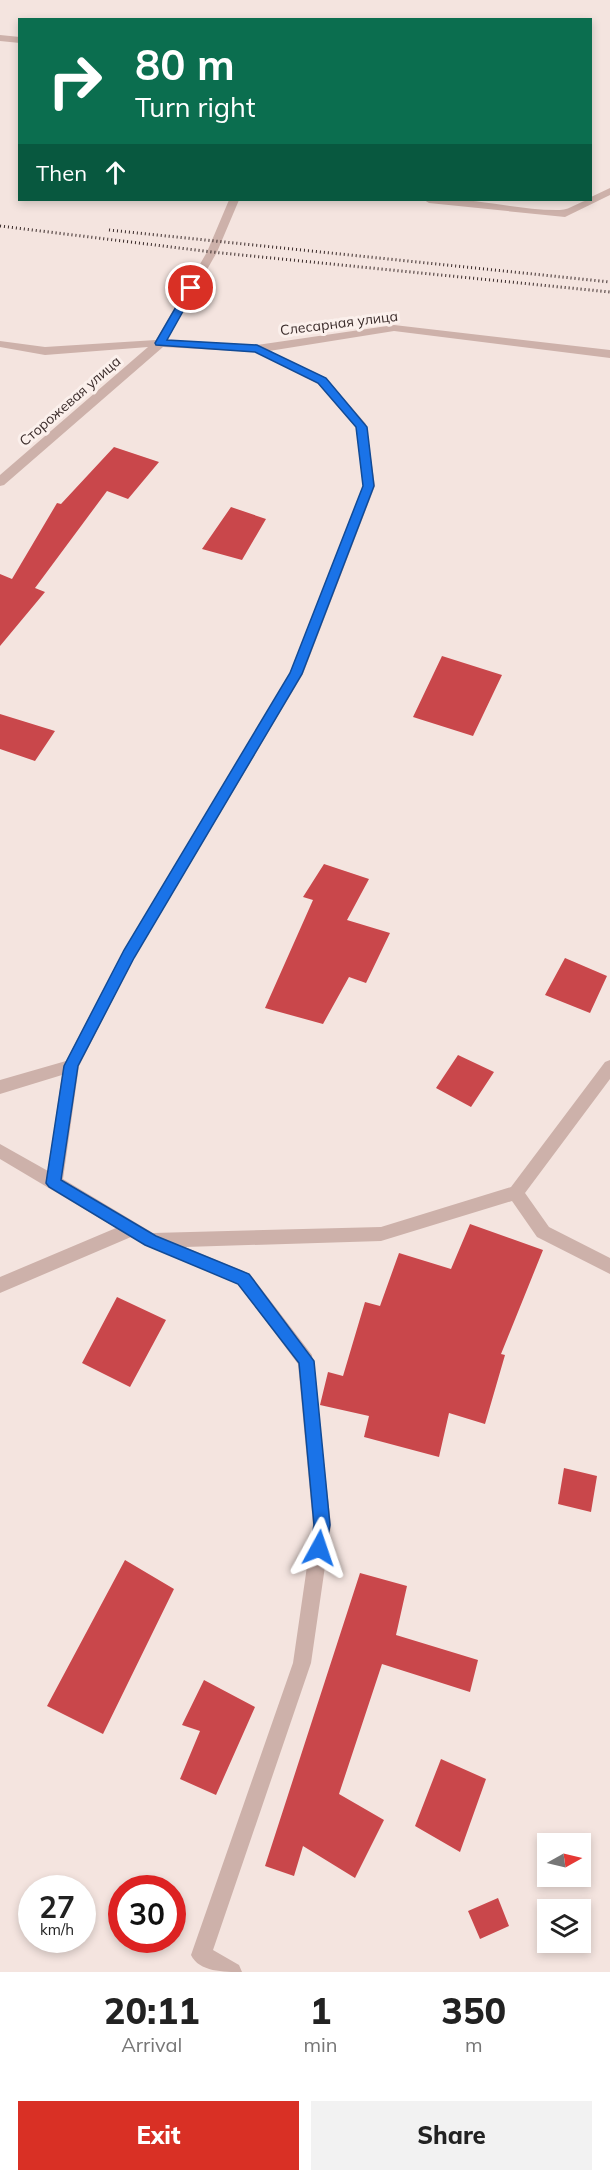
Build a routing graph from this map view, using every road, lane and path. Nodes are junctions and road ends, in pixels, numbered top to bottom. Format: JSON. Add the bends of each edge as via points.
{"nodes":[{"id":1,"x":0,"y":38,"type":"edge"},
{"id":2,"x":18,"y":40,"type":"edge"},
{"id":3,"x":610,"y":191,"type":"edge"},
{"id":4,"x":592,"y":200,"type":"edge"},
{"id":5,"x":234,"y":201,"type":"edge"},
{"id":6,"x":439,"y":201,"type":"edge"},
{"id":7,"x":590,"y":201,"type":"edge"},
{"id":8,"x":160,"y":343,"type":"junction"},
{"id":9,"x":0,"y":344,"type":"edge"},
{"id":10,"x":257,"y":349,"type":"junction"},
{"id":11,"x":610,"y":354,"type":"edge"},
{"id":12,"x":0,"y":482,"type":"edge"},
{"id":13,"x":71,"y":1066,"type":"junction"},
{"id":14,"x":610,"y":1067,"type":"edge"},
{"id":15,"x":0,"y":1087,"type":"edge"},
{"id":16,"x":0,"y":1151,"type":"edge"},
{"id":17,"x":54,"y":1183,"type":"junction"},
{"id":18,"x":516,"y":1193,"type":"junction"},
{"id":19,"x":131,"y":1229,"type":"junction"},
{"id":20,"x":151,"y":1240,"type":"junction"},
{"id":21,"x":610,"y":1266,"type":"edge"},
{"id":22,"x":0,"y":1285,"type":"edge"},
{"id":23,"x":232,"y":1972,"type":"edge"}],
"edges":[{"from":1,"to":2,"type":"street"},
{"from":3,"to":4,"type":"street"},
{"from":5,"to":8,"type":"street","name":"Сторожевая улица","via":[[212,252]]},
{"from":6,"to":7,"type":"street","via":[[565,214]]},
{"from":8,"to":9,"type":"street","name":"Слесарная улица","via":[[45,351]]},
{"from":8,"to":10,"type":"street","name":"Слесарная улица"},
{"from":8,"to":12,"type":"street","name":"Сторожевая улица"},
{"from":10,"to":11,"type":"street","name":"Слесарная улица","via":[[394,328]]},
{"from":10,"to":13,"type":"street","via":[[322,381],[362,427],[369,486],[296,674],[129,954]]},
{"from":13,"to":15,"type":"street"},
{"from":13,"to":17,"type":"street"},
{"from":14,"to":18,"type":"street"},
{"from":16,"to":17,"type":"street"},
{"from":17,"to":19,"type":"street"},
{"from":18,"to":20,"type":"street","via":[[381,1234]]},
{"from":18,"to":21,"type":"street","via":[[543,1232]]},
{"from":19,"to":20,"type":"street"},
{"from":19,"to":22,"type":"street"},
{"from":20,"to":23,"type":"street","via":[[244,1279],[306,1361],[322,1525],[302,1663],[201,1955]]}]}
